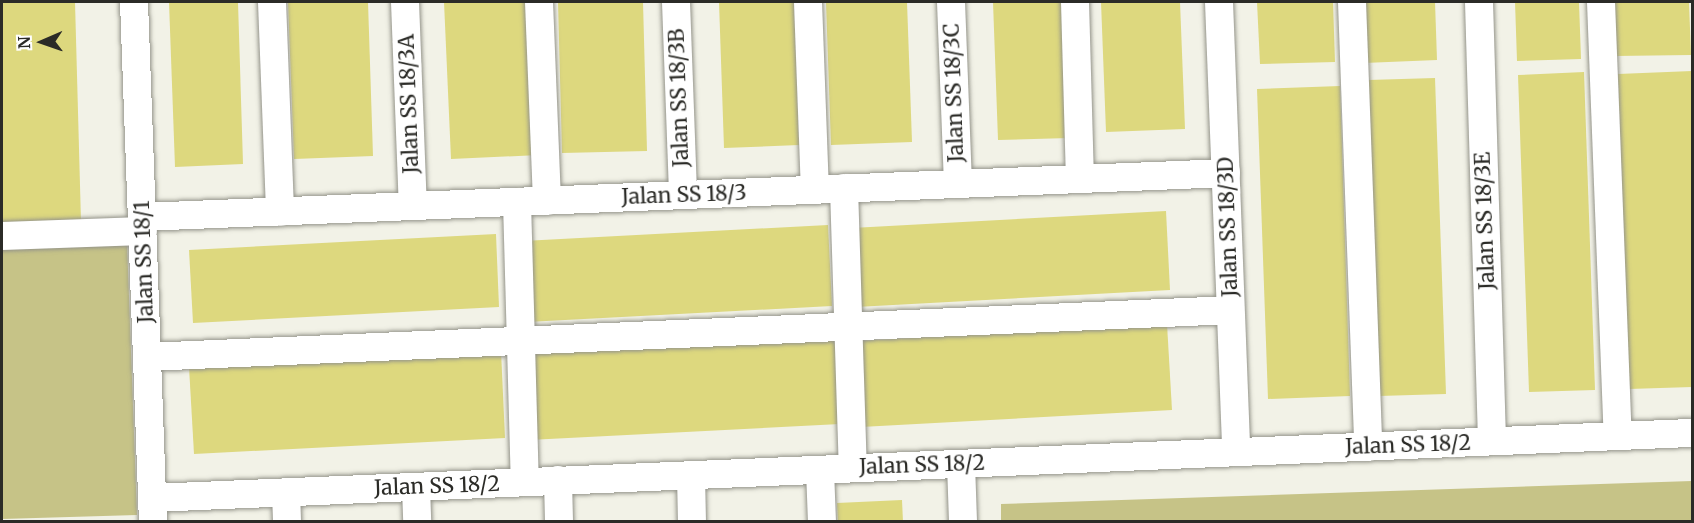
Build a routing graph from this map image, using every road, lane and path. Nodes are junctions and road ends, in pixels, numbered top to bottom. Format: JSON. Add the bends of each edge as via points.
{"nodes":[{"id":1,"x":134,"y":2,"type":"edge"},
{"id":2,"x":272,"y":2,"type":"edge"},
{"id":3,"x":405,"y":2,"type":"edge"},
{"id":4,"x":539,"y":2,"type":"edge"},
{"id":5,"x":676,"y":2,"type":"edge"},
{"id":6,"x":808,"y":2,"type":"edge"},
{"id":7,"x":951,"y":2,"type":"edge"},
{"id":8,"x":1075,"y":2,"type":"edge"},
{"id":9,"x":1219,"y":2,"type":"edge"},
{"id":10,"x":1353,"y":2,"type":"edge"},
{"id":11,"x":1479,"y":2,"type":"edge"},
{"id":12,"x":1601,"y":2,"type":"edge"},
{"id":13,"x":1226,"y":172,"type":"junction"},
{"id":14,"x":1080,"y":178,"type":"junction"},
{"id":15,"x":957,"y":184,"type":"junction"},
{"id":16,"x":844,"y":188,"type":"junction"},
{"id":17,"x":815,"y":189,"type":"junction"},
{"id":18,"x":683,"y":195,"type":"junction"},
{"id":19,"x":547,"y":201,"type":"junction"},
{"id":20,"x":517,"y":202,"type":"junction"},
{"id":21,"x":413,"y":206,"type":"junction"},
{"id":22,"x":280,"y":212,"type":"junction"},
{"id":23,"x":142,"y":224,"type":"junction"},
{"id":24,"x":2,"y":236,"type":"edge"},
{"id":25,"x":1230,"y":310,"type":"junction"},
{"id":26,"x":849,"y":327,"type":"junction"},
{"id":27,"x":520,"y":340,"type":"junction"},
{"id":28,"x":147,"y":357,"type":"junction"},
{"id":29,"x":1692,"y":433,"type":"edge"},
{"id":30,"x":1618,"y":436,"type":"junction"},
{"id":31,"x":1492,"y":441,"type":"junction"},
{"id":32,"x":1368,"y":447,"type":"junction"},
{"id":33,"x":1236,"y":452,"type":"junction"},
{"id":34,"x":961,"y":464,"type":"junction"},
{"id":35,"x":854,"y":468,"type":"junction"},
{"id":36,"x":820,"y":470,"type":"junction"},
{"id":37,"x":691,"y":475,"type":"junction"},
{"id":38,"x":558,"y":480,"type":"junction"},
{"id":39,"x":525,"y":482,"type":"junction"},
{"id":40,"x":416,"y":487,"type":"junction"},
{"id":41,"x":286,"y":492,"type":"junction"},
{"id":42,"x":152,"y":510,"type":"edge"},
{"id":43,"x":287,"y":522,"type":"edge"},
{"id":44,"x":417,"y":522,"type":"edge"},
{"id":45,"x":559,"y":522,"type":"edge"},
{"id":46,"x":692,"y":522,"type":"edge"},
{"id":47,"x":822,"y":522,"type":"edge"},
{"id":48,"x":963,"y":522,"type":"edge"}],
"edges":[{"from":1,"to":23,"type":"street","name":"Jalan SS 18/1"},
{"from":2,"to":22,"type":"street"},
{"from":3,"to":21,"type":"street","name":"Jalan SS 18/3A"},
{"from":4,"to":19,"type":"street"},
{"from":5,"to":18,"type":"street","name":"Jalan SS 18/3B"},
{"from":6,"to":17,"type":"street"},
{"from":7,"to":15,"type":"street","name":"Jalan SS 18/3C"},
{"from":8,"to":14,"type":"street"},
{"from":9,"to":13,"type":"street","name":"Jalan SS 18/3D"},
{"from":10,"to":32,"type":"street"},
{"from":11,"to":31,"type":"street","name":"Jalan SS 18/3E"},
{"from":12,"to":30,"type":"street"},
{"from":13,"to":14,"type":"street","name":"Jalan SS 18/3"},
{"from":13,"to":25,"type":"street","name":"Jalan SS 18/3D"},
{"from":14,"to":15,"type":"street","name":"Jalan SS 18/3"},
{"from":15,"to":16,"type":"street","name":"Jalan SS 18/3"},
{"from":16,"to":17,"type":"street","name":"Jalan SS 18/3"},
{"from":16,"to":26,"type":"street"},
{"from":17,"to":18,"type":"street","name":"Jalan SS 18/3"},
{"from":18,"to":19,"type":"street","name":"Jalan SS 18/3"},
{"from":19,"to":20,"type":"street","name":"Jalan SS 18/3"},
{"from":20,"to":21,"type":"street","name":"Jalan SS 18/3"},
{"from":20,"to":27,"type":"street"},
{"from":21,"to":22,"type":"street","name":"Jalan SS 18/3"},
{"from":22,"to":23,"type":"street","name":"Jalan SS 18/3"},
{"from":23,"to":24,"type":"street","name":"Jalan SS 18/3"},
{"from":23,"to":28,"type":"street","name":"Jalan SS 18/1"},
{"from":25,"to":26,"type":"street"},
{"from":25,"to":33,"type":"street","name":"Jalan SS 18/3D"},
{"from":26,"to":27,"type":"street"},
{"from":26,"to":35,"type":"street"},
{"from":27,"to":28,"type":"street"},
{"from":27,"to":39,"type":"street"},
{"from":28,"to":42,"type":"street","name":"Jalan SS 18/1"},
{"from":29,"to":30,"type":"street","name":"Jalan SS 18/2"},
{"from":30,"to":31,"type":"street","name":"Jalan SS 18/2"},
{"from":31,"to":32,"type":"street","name":"Jalan SS 18/2"},
{"from":32,"to":33,"type":"street","name":"Jalan SS 18/2"},
{"from":33,"to":34,"type":"street","name":"Jalan SS 18/2"},
{"from":34,"to":35,"type":"street","name":"Jalan SS 18/2"},
{"from":34,"to":48,"type":"street"},
{"from":35,"to":36,"type":"street","name":"Jalan SS 18/2"},
{"from":36,"to":37,"type":"street","name":"Jalan SS 18/2"},
{"from":36,"to":47,"type":"street"},
{"from":37,"to":38,"type":"street","name":"Jalan SS 18/2"},
{"from":37,"to":46,"type":"street"},
{"from":38,"to":39,"type":"street","name":"Jalan SS 18/2"},
{"from":38,"to":45,"type":"street"},
{"from":39,"to":40,"type":"street","name":"Jalan SS 18/2"},
{"from":40,"to":41,"type":"street","name":"Jalan SS 18/2"},
{"from":40,"to":44,"type":"street"},
{"from":41,"to":42,"type":"street","name":"Jalan SS 18/2"},
{"from":41,"to":43,"type":"street"}]}
